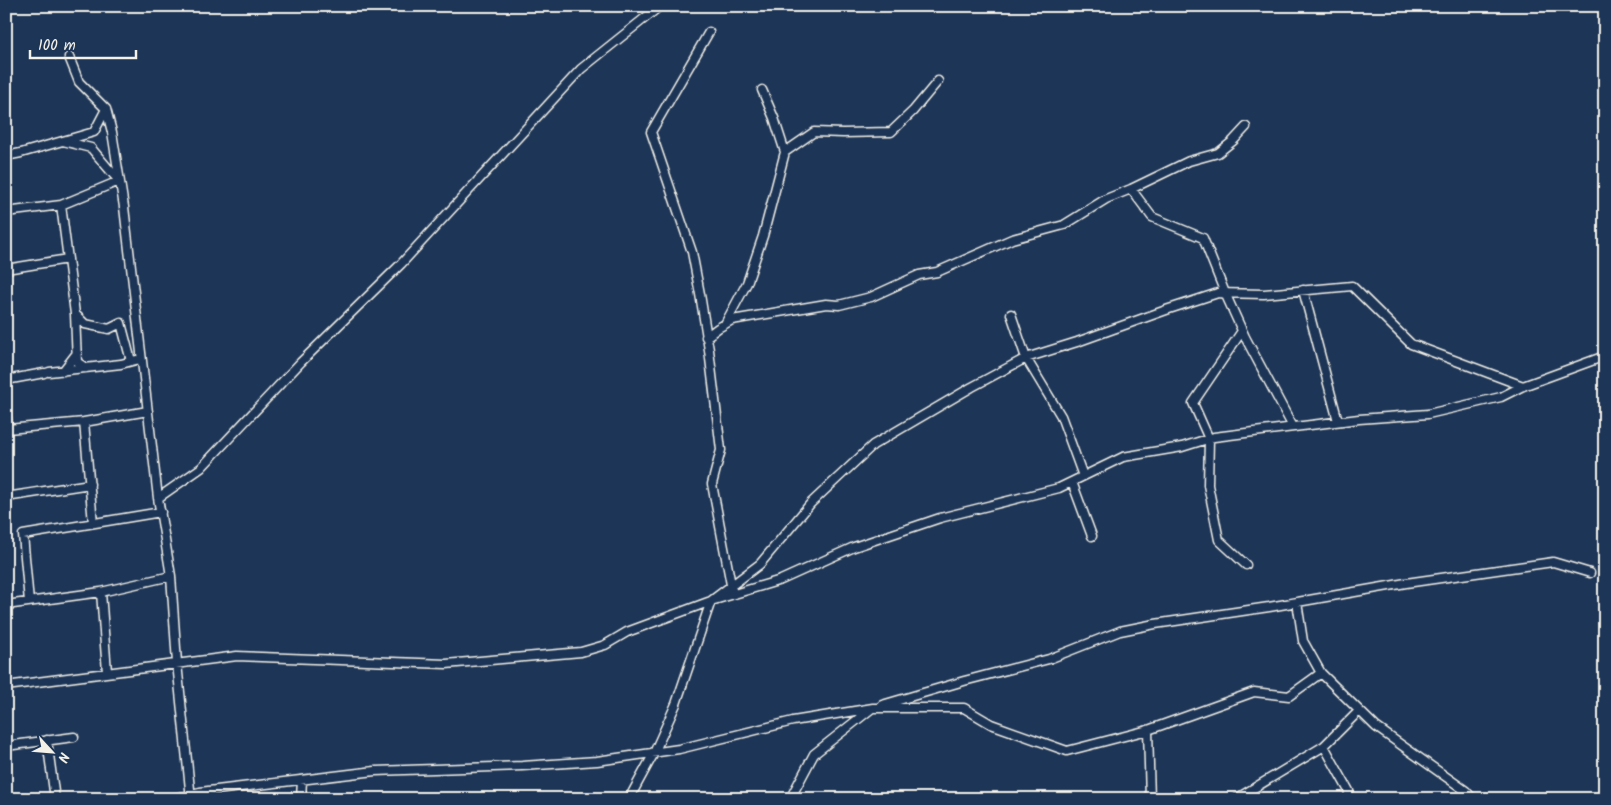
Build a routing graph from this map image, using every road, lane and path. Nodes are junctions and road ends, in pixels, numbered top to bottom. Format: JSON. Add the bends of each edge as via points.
{"nodes":[{"id":1,"x":660,"y":6,"type":"edge"},
{"id":2,"x":710,"y":32,"type":"dead end"},
{"id":3,"x":69,"y":57,"type":"dead end"},
{"id":4,"x":938,"y":81,"type":"dead end"},
{"id":5,"x":762,"y":90,"type":"dead end"},
{"id":6,"x":106,"y":109,"type":"junction"},
{"id":7,"x":1246,"y":127,"type":"dead end"},
{"id":8,"x":63,"y":141,"type":"junction"},
{"id":9,"x":785,"y":152,"type":"junction"},
{"id":10,"x":6,"y":156,"type":"edge"},
{"id":11,"x":119,"y":181,"type":"junction"},
{"id":12,"x":1131,"y":189,"type":"junction"},
{"id":13,"x":61,"y":205,"type":"junction"},
{"id":14,"x":6,"y":212,"type":"edge"},
{"id":15,"x":68,"y":259,"type":"junction"},
{"id":16,"x":6,"y":268,"type":"edge"},
{"id":17,"x":1303,"y":290,"type":"junction"},
{"id":18,"x":1225,"y":293,"type":"junction"},
{"id":19,"x":75,"y":314,"type":"junction"},
{"id":20,"x":1011,"y":314,"type":"dead end"},
{"id":21,"x":725,"y":324,"type":"junction"},
{"id":22,"x":1242,"y":331,"type":"junction"},
{"id":23,"x":706,"y":337,"type":"junction"},
{"id":24,"x":77,"y":353,"type":"junction"},
{"id":25,"x":1605,"y":356,"type":"edge"},
{"id":26,"x":142,"y":358,"type":"junction"},
{"id":27,"x":1026,"y":358,"type":"junction"},
{"id":28,"x":131,"y":361,"type":"junction"},
{"id":29,"x":86,"y":368,"type":"junction"},
{"id":30,"x":63,"y":371,"type":"junction"},
{"id":31,"x":6,"y":380,"type":"edge"},
{"id":32,"x":1523,"y":386,"type":"junction"},
{"id":33,"x":148,"y":410,"type":"junction"},
{"id":34,"x":6,"y":411,"type":"edge"},
{"id":35,"x":1338,"y":421,"type":"junction"},
{"id":36,"x":84,"y":422,"type":"junction"},
{"id":37,"x":1293,"y":427,"type":"junction"},
{"id":38,"x":7,"y":429,"type":"edge"},
{"id":39,"x":1209,"y":439,"type":"junction"},
{"id":40,"x":1083,"y":476,"type":"junction"},
{"id":41,"x":1072,"y":482,"type":"junction"},
{"id":42,"x":90,"y":484,"type":"junction"},
{"id":43,"x":6,"y":497,"type":"edge"},
{"id":44,"x":158,"y":498,"type":"junction"},
{"id":45,"x":161,"y":512,"type":"junction"},
{"id":46,"x":93,"y":523,"type":"junction"},
{"id":47,"x":1092,"y":536,"type":"dead end"},
{"id":48,"x":1246,"y":565,"type":"dead end"},
{"id":49,"x":1590,"y":573,"type":"dead end"},
{"id":50,"x":171,"y":576,"type":"junction"},
{"id":51,"x":731,"y":586,"type":"junction"},
{"id":52,"x":101,"y":592,"type":"junction"},
{"id":53,"x":733,"y":594,"type":"junction"},
{"id":54,"x":710,"y":601,"type":"junction"},
{"id":55,"x":29,"y":602,"type":"junction"},
{"id":56,"x":1297,"y":602,"type":"junction"},
{"id":57,"x":6,"y":605,"type":"edge"},
{"id":58,"x":177,"y":663,"type":"junction"},
{"id":59,"x":107,"y":672,"type":"junction"},
{"id":60,"x":1321,"y":673,"type":"junction"},
{"id":61,"x":6,"y":686,"type":"edge"},
{"id":62,"x":873,"y":708,"type":"junction"},
{"id":63,"x":1359,"y":711,"type":"junction"},
{"id":64,"x":1148,"y":730,"type":"junction"},
{"id":65,"x":74,"y":737,"type":"dead end"},
{"id":66,"x":47,"y":740,"type":"junction"},
{"id":67,"x":6,"y":746,"type":"edge"},
{"id":68,"x":1324,"y":746,"type":"junction"},
{"id":69,"x":654,"y":753,"type":"junction"},
{"id":70,"x":302,"y":780,"type":"junction"},
{"id":71,"x":1466,"y":791,"type":"junction"},
{"id":72,"x":191,"y":797,"type":"edge"},
{"id":73,"x":55,"y":799,"type":"edge"},
{"id":74,"x":171,"y":799,"type":"edge"},
{"id":75,"x":301,"y":799,"type":"edge"},
{"id":76,"x":630,"y":799,"type":"edge"},
{"id":77,"x":790,"y":799,"type":"edge"},
{"id":78,"x":1150,"y":799,"type":"edge"},
{"id":79,"x":1236,"y":799,"type":"edge"},
{"id":80,"x":1348,"y":799,"type":"edge"},
{"id":81,"x":1473,"y":799,"type":"edge"},
{"id":82,"x":1481,"y":799,"type":"edge"}],
"edges":[{"from":1,"to":44,"type":"street","via":[[581,69],[401,264],[301,362],[201,468]]},
{"from":2,"to":23,"type":"street","via":[[651,132],[692,252]]},
{"from":3,"to":6,"type":"street","via":[[79,82]]},
{"from":4,"to":9,"type":"street","via":[[891,132],[814,132]]},
{"from":5,"to":9,"type":"street"},
{"from":6,"to":8,"type":"street","via":[[94,132]]},
{"from":6,"to":11,"type":"street"},
{"from":7,"to":12,"type":"street","via":[[1218,152],[1189,161]]},
{"from":8,"to":10,"type":"street"},
{"from":8,"to":11,"type":"street","via":[[91,148]]},
{"from":9,"to":21,"type":"street","via":[[747,283]]},
{"from":11,"to":13,"type":"street"},
{"from":11,"to":26,"type":"street"},
{"from":12,"to":18,"type":"street","via":[[1152,217],[1203,238]]},
{"from":12,"to":21,"type":"street","via":[[1106,199],[1064,225],[1012,239],[870,297],[839,305],[826,304],[732,320]]},
{"from":13,"to":14,"type":"street"},
{"from":13,"to":15,"type":"street"},
{"from":15,"to":16,"type":"street"},
{"from":15,"to":19,"type":"street"},
{"from":17,"to":18,"type":"street"},
{"from":17,"to":32,"type":"street","via":[[1352,286],[1411,344]]},
{"from":17,"to":35,"type":"street"},
{"from":18,"to":22,"type":"street"},
{"from":18,"to":27,"type":"street"},
{"from":19,"to":24,"type":"street"},
{"from":19,"to":28,"type":"street","via":[[85,324],[109,329],[121,323]]},
{"from":20,"to":27,"type":"street"},
{"from":21,"to":23,"type":"street"},
{"from":22,"to":37,"type":"street"},
{"from":22,"to":39,"type":"street","via":[[1193,403]]},
{"from":23,"to":51,"type":"street","via":[[721,450],[712,484]]},
{"from":24,"to":29,"type":"street","via":[[77,362]]},
{"from":24,"to":30,"type":"street"},
{"from":25,"to":32,"type":"street"},
{"from":26,"to":28,"type":"street"},
{"from":26,"to":33,"type":"street"},
{"from":27,"to":40,"type":"street","via":[[1061,416]]},
{"from":27,"to":51,"type":"street","via":[[972,386],[873,446],[811,503],[760,564]]},
{"from":28,"to":29,"type":"street"},
{"from":29,"to":30,"type":"street"},
{"from":30,"to":31,"type":"street"},
{"from":32,"to":35,"type":"street","via":[[1501,397],[1428,414]]},
{"from":33,"to":36,"type":"street"},
{"from":33,"to":44,"type":"street"},
{"from":34,"to":38,"type":"street"},
{"from":35,"to":37,"type":"street"},
{"from":36,"to":38,"type":"street"},
{"from":36,"to":42,"type":"street"},
{"from":37,"to":39,"type":"street"},
{"from":39,"to":40,"type":"street","via":[[1123,457]]},
{"from":39,"to":48,"type":"street","via":[[1208,485],[1219,540]]},
{"from":40,"to":41,"type":"street"},
{"from":41,"to":47,"type":"street"},
{"from":41,"to":53,"type":"street","via":[[940,518],[854,546],[781,580]]},
{"from":42,"to":43,"type":"street"},
{"from":42,"to":46,"type":"street"},
{"from":44,"to":45,"type":"street"},
{"from":45,"to":46,"type":"street"},
{"from":45,"to":50,"type":"street"},
{"from":46,"to":55,"type":"street","via":[[23,535]]},
{"from":49,"to":56,"type":"street","via":[[1553,562],[1406,582]]},
{"from":50,"to":52,"type":"street"},
{"from":50,"to":58,"type":"street"},
{"from":51,"to":53,"type":"street"},
{"from":51,"to":54,"type":"street"},
{"from":52,"to":55,"type":"street"},
{"from":52,"to":59,"type":"street"},
{"from":53,"to":54,"type":"street"},
{"from":54,"to":58,"type":"street","via":[[581,652],[446,664],[237,656]]},
{"from":54,"to":69,"type":"street","via":[[676,704]]},
{"from":55,"to":57,"type":"street"},
{"from":56,"to":60,"type":"street","via":[[1303,641]]},
{"from":56,"to":62,"type":"street","via":[[1120,631],[1049,659]]},
{"from":58,"to":59,"type":"street"},
{"from":58,"to":72,"type":"street"},
{"from":59,"to":61,"type":"street"},
{"from":60,"to":63,"type":"street"},
{"from":60,"to":64,"type":"street","via":[[1289,696],[1254,692]]},
{"from":62,"to":64,"type":"street","via":[[964,708],[990,724],[1067,751]]},
{"from":62,"to":69,"type":"street","via":[[793,721]]},
{"from":62,"to":77,"type":"street","via":[[814,754]]},
{"from":63,"to":68,"type":"street"},
{"from":63,"to":71,"type":"street","via":[[1376,727]]},
{"from":64,"to":78,"type":"street"},
{"from":65,"to":66,"type":"street"},
{"from":66,"to":67,"type":"street"},
{"from":66,"to":73,"type":"street"},
{"from":68,"to":79,"type":"street"},
{"from":68,"to":80,"type":"street","via":[[1349,791]]},
{"from":69,"to":70,"type":"street","via":[[597,761],[375,771]]},
{"from":69,"to":76,"type":"street"},
{"from":70,"to":72,"type":"street"},
{"from":70,"to":75,"type":"street"},
{"from":71,"to":81,"type":"street"},
{"from":71,"to":82,"type":"street"},
{"from":72,"to":74,"type":"street"}]}
